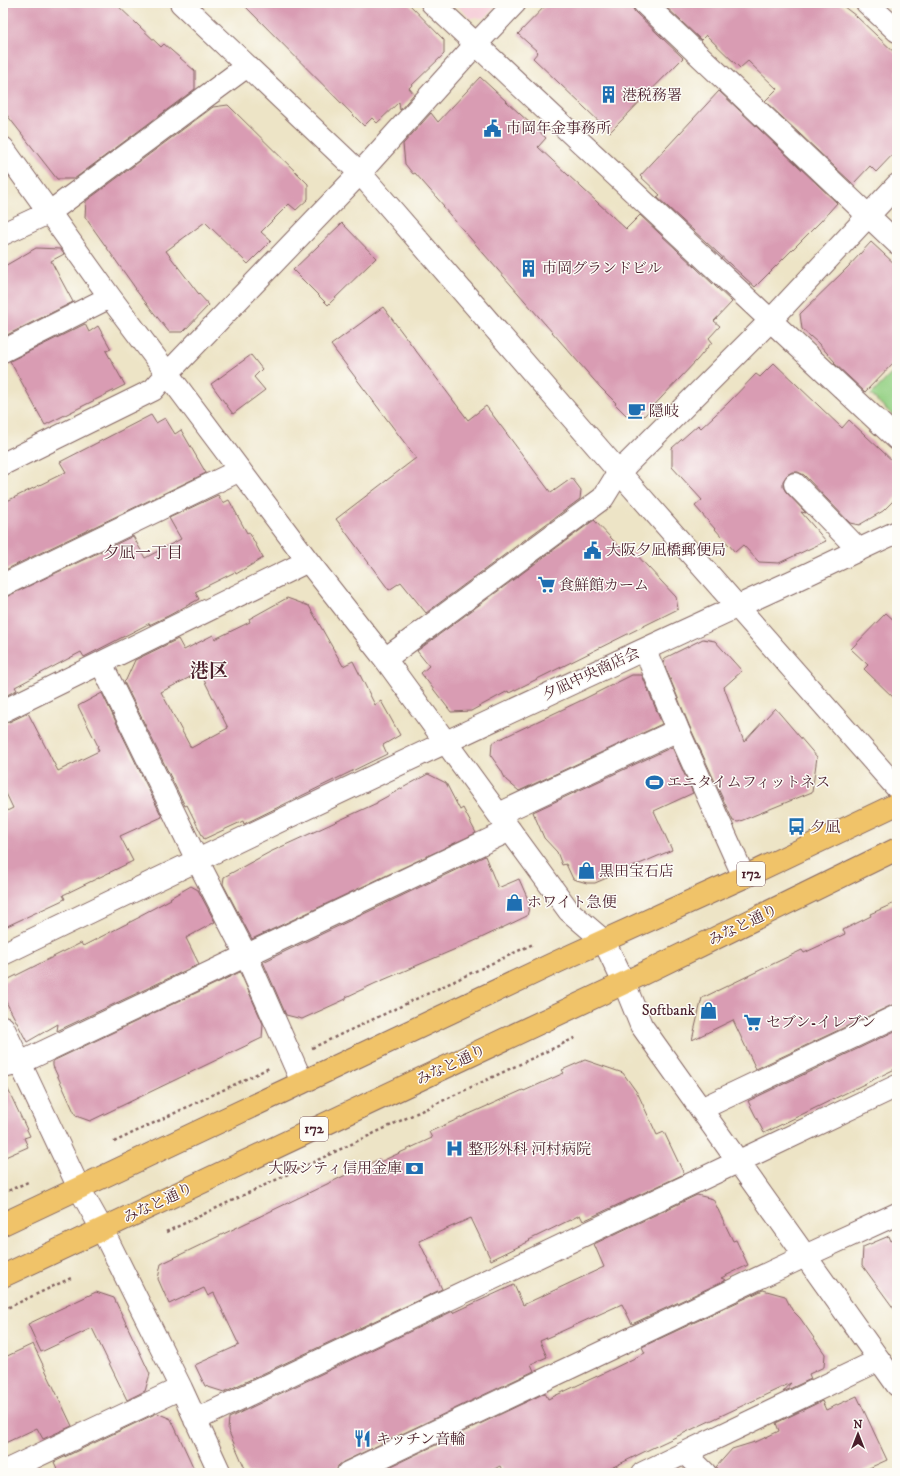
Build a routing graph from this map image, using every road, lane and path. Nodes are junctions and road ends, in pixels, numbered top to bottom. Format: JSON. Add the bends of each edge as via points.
{"nodes":[{"id":1,"x":181,"y":3,"type":"edge"},
{"id":2,"x":432,"y":3,"type":"edge"},
{"id":3,"x":515,"y":3,"type":"edge"},
{"id":4,"x":644,"y":3,"type":"edge"},
{"id":5,"x":867,"y":3,"type":"edge"},
{"id":6,"x":897,"y":31,"type":"edge"},
{"id":7,"x":476,"y":44,"type":"junction"},
{"id":8,"x":248,"y":66,"type":"junction"},
{"id":9,"x":3,"y":148,"type":"edge"},
{"id":10,"x":360,"y":174,"type":"junction"},
{"id":11,"x":897,"y":185,"type":"edge"},
{"id":12,"x":50,"y":212,"type":"junction"},
{"id":13,"x":868,"y":216,"type":"junction"},
{"id":14,"x":3,"y":234,"type":"edge"},
{"id":15,"x":897,"y":243,"type":"edge"},
{"id":16,"x":110,"y":297,"type":"junction"},
{"id":17,"x":770,"y":321,"type":"junction"},
{"id":18,"x":3,"y":351,"type":"edge"},
{"id":19,"x":168,"y":373,"type":"junction"},
{"id":20,"x":897,"y":439,"type":"edge"},
{"id":21,"x":3,"y":464,"type":"edge"},
{"id":22,"x":240,"y":470,"type":"junction"},
{"id":23,"x":619,"y":472,"type":"junction"},
{"id":24,"x":795,"y":484,"type":"dead end"},
{"id":25,"x":897,"y":532,"type":"edge"},
{"id":26,"x":859,"y":550,"type":"junction"},
{"id":27,"x":308,"y":561,"type":"junction"},
{"id":28,"x":3,"y":585,"type":"edge"},
{"id":29,"x":738,"y":606,"type":"junction"},
{"id":30,"x":645,"y":650,"type":"junction"},
{"id":31,"x":385,"y":659,"type":"junction"},
{"id":32,"x":101,"y":663,"type":"junction"},
{"id":33,"x":3,"y":711,"type":"edge"},
{"id":34,"x":678,"y":730,"type":"junction"},
{"id":35,"x":445,"y":742,"type":"junction"},
{"id":36,"x":897,"y":788,"type":"edge"},
{"id":37,"x":897,"y":804,"type":"edge"},
{"id":38,"x":504,"y":822,"type":"junction"},
{"id":39,"x":897,"y":849,"type":"edge"},
{"id":40,"x":197,"y":860,"type":"junction"},
{"id":41,"x":744,"y":877,"type":"junction"},
{"id":42,"x":604,"y":941,"type":"junction"},
{"id":43,"x":533,"y":944,"type":"dead end"},
{"id":44,"x":3,"y":954,"type":"edge"},
{"id":45,"x":246,"y":955,"type":"junction"},
{"id":46,"x":624,"y":983,"type":"junction"},
{"id":47,"x":897,"y":1016,"type":"edge"},
{"id":48,"x":3,"y":1027,"type":"edge"},
{"id":49,"x":577,"y":1037,"type":"dead end"},
{"id":50,"x":309,"y":1050,"type":"dead end"},
{"id":51,"x":12,"y":1065,"type":"edge"},
{"id":52,"x":273,"y":1067,"type":"dead end"},
{"id":53,"x":302,"y":1082,"type":"junction"},
{"id":54,"x":897,"y":1086,"type":"edge"},
{"id":55,"x":701,"y":1109,"type":"junction"},
{"id":56,"x":114,"y":1142,"type":"dead end"},
{"id":57,"x":738,"y":1161,"type":"junction"},
{"id":58,"x":28,"y":1182,"type":"dead end"},
{"id":59,"x":79,"y":1188,"type":"junction"},
{"id":60,"x":3,"y":1194,"type":"edge"},
{"id":61,"x":897,"y":1214,"type":"edge"},
{"id":62,"x":3,"y":1224,"type":"edge"},
{"id":63,"x":102,"y":1229,"type":"junction"},
{"id":64,"x":166,"y":1232,"type":"dead end"},
{"id":65,"x":806,"y":1256,"type":"junction"},
{"id":66,"x":3,"y":1276,"type":"edge"},
{"id":67,"x":73,"y":1277,"type":"dead end"},
{"id":68,"x":3,"y":1310,"type":"edge"},
{"id":69,"x":891,"y":1374,"type":"edge"},
{"id":70,"x":181,"y":1388,"type":"junction"},
{"id":71,"x":195,"y":1420,"type":"junction"},
{"id":72,"x":685,"y":1453,"type":"junction"},
{"id":73,"x":3,"y":1472,"type":"edge"},
{"id":74,"x":220,"y":1473,"type":"edge"},
{"id":75,"x":348,"y":1473,"type":"edge"},
{"id":76,"x":643,"y":1473,"type":"edge"},
{"id":77,"x":705,"y":1473,"type":"edge"}],
"edges":[{"from":1,"to":8,"type":"street"},
{"from":2,"to":7,"type":"street"},
{"from":3,"to":7,"type":"street"},
{"from":4,"to":13,"type":"street"},
{"from":5,"to":6,"type":"street"},
{"from":7,"to":10,"type":"street"},
{"from":7,"to":17,"type":"street"},
{"from":8,"to":10,"type":"street"},
{"from":8,"to":12,"type":"street"},
{"from":9,"to":12,"type":"street"},
{"from":10,"to":19,"type":"street"},
{"from":10,"to":23,"type":"street"},
{"from":11,"to":13,"type":"street"},
{"from":12,"to":14,"type":"street"},
{"from":12,"to":16,"type":"street"},
{"from":13,"to":15,"type":"street"},
{"from":13,"to":17,"type":"street"},
{"from":16,"to":18,"type":"street"},
{"from":16,"to":19,"type":"street"},
{"from":17,"to":20,"type":"street"},
{"from":17,"to":23,"type":"street"},
{"from":19,"to":21,"type":"street","via":[[153,390]]},
{"from":19,"to":22,"type":"street"},
{"from":22,"to":27,"type":"street"},
{"from":22,"to":28,"type":"street"},
{"from":23,"to":29,"type":"street"},
{"from":23,"to":31,"type":"street","via":[[603,498]]},
{"from":24,"to":26,"type":"street"},
{"from":25,"to":26,"type":"street","name":"夕凪中央商店会"},
{"from":26,"to":29,"type":"street","name":"夕凪中央商店会"},
{"from":27,"to":31,"type":"street"},
{"from":27,"to":32,"type":"street"},
{"from":29,"to":30,"type":"street","name":"夕凪中央商店会"},
{"from":29,"to":36,"type":"street"},
{"from":30,"to":34,"type":"street"},
{"from":30,"to":35,"type":"street","name":"夕凪中央商店会"},
{"from":31,"to":35,"type":"street"},
{"from":32,"to":33,"type":"street"},
{"from":32,"to":40,"type":"street"},
{"from":34,"to":38,"type":"street"},
{"from":34,"to":41,"type":"street"},
{"from":35,"to":38,"type":"street"},
{"from":35,"to":40,"type":"street","name":"夕凪中央商店会"},
{"from":37,"to":41,"type":"highway","number":"172"},
{"from":38,"to":42,"type":"street","via":[[569,912]]},
{"from":38,"to":45,"type":"street"},
{"from":39,"to":46,"type":"highway","name":"みなと通り","number":"172"},
{"from":40,"to":44,"type":"street","name":"夕凪中央商店会"},
{"from":40,"to":45,"type":"street"},
{"from":41,"to":42,"type":"highway","number":"172"},
{"from":42,"to":46,"type":"street"},
{"from":42,"to":53,"type":"highway","number":"172"},
{"from":43,"to":50,"type":"path"},
{"from":45,"to":51,"type":"street"},
{"from":45,"to":53,"type":"street"},
{"from":46,"to":55,"type":"street","via":[[641,1025]]},
{"from":46,"to":63,"type":"highway","name":"みなと通り","number":"172"},
{"from":47,"to":55,"type":"street"},
{"from":48,"to":51,"type":"street"},
{"from":49,"to":64,"type":"path"},
{"from":51,"to":59,"type":"street"},
{"from":52,"to":56,"type":"path"},
{"from":53,"to":59,"type":"highway","number":"172"},
{"from":54,"to":57,"type":"street"},
{"from":55,"to":57,"type":"street"},
{"from":57,"to":65,"type":"street"},
{"from":57,"to":71,"type":"street"},
{"from":58,"to":60,"type":"path"},
{"from":59,"to":62,"type":"highway","number":"172"},
{"from":59,"to":63,"type":"street"},
{"from":61,"to":65,"type":"street"},
{"from":63,"to":66,"type":"highway","name":"みなと通り","number":"172"},
{"from":63,"to":70,"type":"street"},
{"from":65,"to":69,"type":"street"},
{"from":65,"to":75,"type":"street"},
{"from":67,"to":68,"type":"path"},
{"from":69,"to":72,"type":"street"},
{"from":70,"to":71,"type":"street"},
{"from":70,"to":73,"type":"street"},
{"from":71,"to":74,"type":"street"},
{"from":72,"to":76,"type":"street"},
{"from":72,"to":77,"type":"street"}]}
